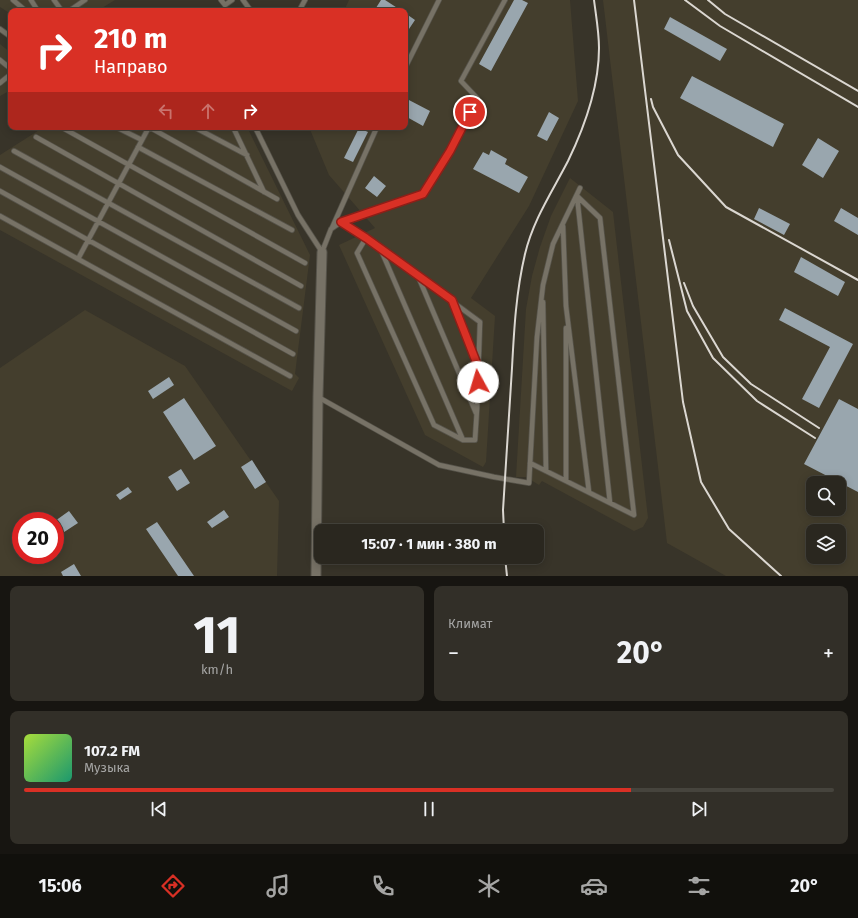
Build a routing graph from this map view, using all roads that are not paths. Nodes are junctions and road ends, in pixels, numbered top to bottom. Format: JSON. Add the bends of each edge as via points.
{"nodes":[{"id":1,"x":13,"y":0,"type":"edge"},
{"id":2,"x":83,"y":0,"type":"edge"},
{"id":3,"x":221,"y":0,"type":"edge"},
{"id":4,"x":232,"y":0,"type":"edge"},
{"id":5,"x":439,"y":0,"type":"edge"},
{"id":6,"x":505,"y":0,"type":"edge"},
{"id":7,"x":22,"y":8,"type":"edge"},
{"id":8,"x":72,"y":8,"type":"edge"},
{"id":9,"x":0,"y":29,"type":"edge"},
{"id":10,"x":8,"y":36,"type":"edge"},
{"id":11,"x":0,"y":60,"type":"edge"},
{"id":12,"x":408,"y":62,"type":"edge"},
{"id":13,"x":8,"y":67,"type":"edge"},
{"id":14,"x":8,"y":76,"type":"edge"},
{"id":15,"x":0,"y":83,"type":"edge"},
{"id":16,"x":66,"y":130,"type":"edge"},
{"id":17,"x":122,"y":130,"type":"edge"},
{"id":18,"x":147,"y":130,"type":"edge"},
{"id":19,"x":154,"y":130,"type":"edge"},
{"id":20,"x":200,"y":130,"type":"edge"},
{"id":21,"x":235,"y":130,"type":"edge"},
{"id":22,"x":256,"y":130,"type":"edge"},
{"id":23,"x":376,"y":130,"type":"edge"},
{"id":24,"x":36,"y":137,"type":"dead end"},
{"id":25,"x":142,"y":140,"type":"junction"},
{"id":26,"x":138,"y":147,"type":"junction"},
{"id":27,"x":14,"y":150,"type":"dead end"},
{"id":28,"x":247,"y":155,"type":"junction"},
{"id":29,"x":128,"y":164,"type":"junction"},
{"id":30,"x":0,"y":167,"type":"edge"},
{"id":31,"x":118,"y":184,"type":"junction"},
{"id":32,"x":580,"y":188,"type":"dead end"},
{"id":33,"x":0,"y":191,"type":"edge"},
{"id":34,"x":264,"y":192,"type":"junction"},
{"id":35,"x":577,"y":196,"type":"junction"},
{"id":36,"x":277,"y":199,"type":"dead end"},
{"id":37,"x":108,"y":202,"type":"junction"},
{"id":38,"x":0,"y":216,"type":"edge"},
{"id":39,"x":98,"y":221,"type":"junction"},
{"id":40,"x":341,"y":222,"type":"junction"},
{"id":41,"x":563,"y":224,"type":"junction"},
{"id":42,"x":331,"y":229,"type":"junction"},
{"id":43,"x":292,"y":230,"type":"dead end"},
{"id":44,"x":366,"y":238,"type":"junction"},
{"id":45,"x":88,"y":240,"type":"junction"},
{"id":46,"x":381,"y":249,"type":"junction"},
{"id":47,"x":322,"y":252,"type":"junction"},
{"id":48,"x":78,"y":258,"type":"junction"},
{"id":49,"x":305,"y":263,"type":"dead end"},
{"id":50,"x":417,"y":275,"type":"junction"},
{"id":51,"x":543,"y":285,"type":"junction"},
{"id":52,"x":301,"y":286,"type":"dead end"},
{"id":53,"x":452,"y":300,"type":"junction"},
{"id":54,"x":566,"y":306,"type":"junction"},
{"id":55,"x":299,"y":308,"type":"dead end"},
{"id":56,"x":296,"y":331,"type":"dead end"},
{"id":57,"x":293,"y":354,"type":"dead end"},
{"id":58,"x":479,"y":369,"type":"junction"},
{"id":59,"x":290,"y":376,"type":"dead end"},
{"id":60,"x":318,"y":397,"type":"junction"},
{"id":61,"x":477,"y":414,"type":"junction"},
{"id":62,"x":463,"y":440,"type":"junction"},
{"id":63,"x":530,"y":463,"type":"junction"},
{"id":64,"x":546,"y":471,"type":"junction"},
{"id":65,"x":566,"y":481,"type":"junction"},
{"id":66,"x":589,"y":492,"type":"junction"},
{"id":67,"x":610,"y":503,"type":"junction"},
{"id":68,"x":316,"y":576,"type":"edge"}],
"edges":[{"from":1,"to":7,"type":"lane"},
{"from":2,"to":8,"type":"lane"},
{"from":3,"to":4,"type":"lane","via":[[225,5]]},
{"from":5,"to":12,"type":"lane"},
{"from":6,"to":40,"type":"lane","via":[[461,81],[477,98],[450,151],[423,194]]},
{"from":9,"to":10,"type":"lane"},
{"from":11,"to":13,"type":"lane"},
{"from":14,"to":15,"type":"lane"},
{"from":16,"to":29,"type":"lane"},
{"from":17,"to":25,"type":"lane"},
{"from":18,"to":25,"type":"lane"},
{"from":19,"to":34,"type":"lane"},
{"from":20,"to":28,"type":"lane"},
{"from":21,"to":28,"type":"lane"},
{"from":22,"to":47,"type":"lane","via":[[298,215]]},
{"from":23,"to":42,"type":"lane"},
{"from":24,"to":31,"type":"lane"},
{"from":25,"to":26,"type":"lane"},
{"from":26,"to":29,"type":"lane"},
{"from":26,"to":43,"type":"lane"},
{"from":27,"to":37,"type":"lane"},
{"from":28,"to":34,"type":"lane"},
{"from":29,"to":31,"type":"lane"},
{"from":29,"to":49,"type":"lane"},
{"from":30,"to":39,"type":"lane"},
{"from":31,"to":37,"type":"lane"},
{"from":31,"to":52,"type":"lane"},
{"from":32,"to":35,"type":"lane"},
{"from":33,"to":45,"type":"lane"},
{"from":34,"to":36,"type":"lane"},
{"from":35,"to":41,"type":"lane"},
{"from":35,"to":67,"type":"lane"},
{"from":35,"to":67,"type":"lane","via":[[600,218],[634,515]]},
{"from":37,"to":39,"type":"lane"},
{"from":37,"to":55,"type":"lane"},
{"from":38,"to":48,"type":"lane"},
{"from":39,"to":45,"type":"lane"},
{"from":39,"to":56,"type":"lane"},
{"from":40,"to":42,"type":"lane"},
{"from":40,"to":44,"type":"lane"},
{"from":41,"to":51,"type":"lane","via":[[553,244]]},
{"from":41,"to":54,"type":"lane"},
{"from":42,"to":47,"type":"lane"},
{"from":44,"to":46,"type":"lane"},
{"from":44,"to":62,"type":"lane","via":[[357,253],[434,425]]},
{"from":45,"to":48,"type":"lane"},
{"from":45,"to":57,"type":"lane"},
{"from":46,"to":50,"type":"lane"},
{"from":46,"to":62,"type":"lane"},
{"from":47,"to":60,"type":"street"},
{"from":48,"to":59,"type":"lane"},
{"from":50,"to":53,"type":"lane"},
{"from":50,"to":61,"type":"lane"},
{"from":51,"to":63,"type":"lane","via":[[536,338]]},
{"from":51,"to":64,"type":"lane"},
{"from":53,"to":58,"type":"lane"},
{"from":53,"to":58,"type":"lane","via":[[480,322]]},
{"from":54,"to":65,"type":"lane"},
{"from":54,"to":66,"type":"lane"},
{"from":58,"to":61,"type":"lane"},
{"from":60,"to":63,"type":"lane","via":[[439,465],[529,483]]},
{"from":60,"to":68,"type":"street"},
{"from":61,"to":62,"type":"lane","via":[[475,440]]},
{"from":63,"to":64,"type":"lane"},
{"from":64,"to":65,"type":"lane"},
{"from":65,"to":66,"type":"lane"},
{"from":66,"to":67,"type":"lane"}]}
